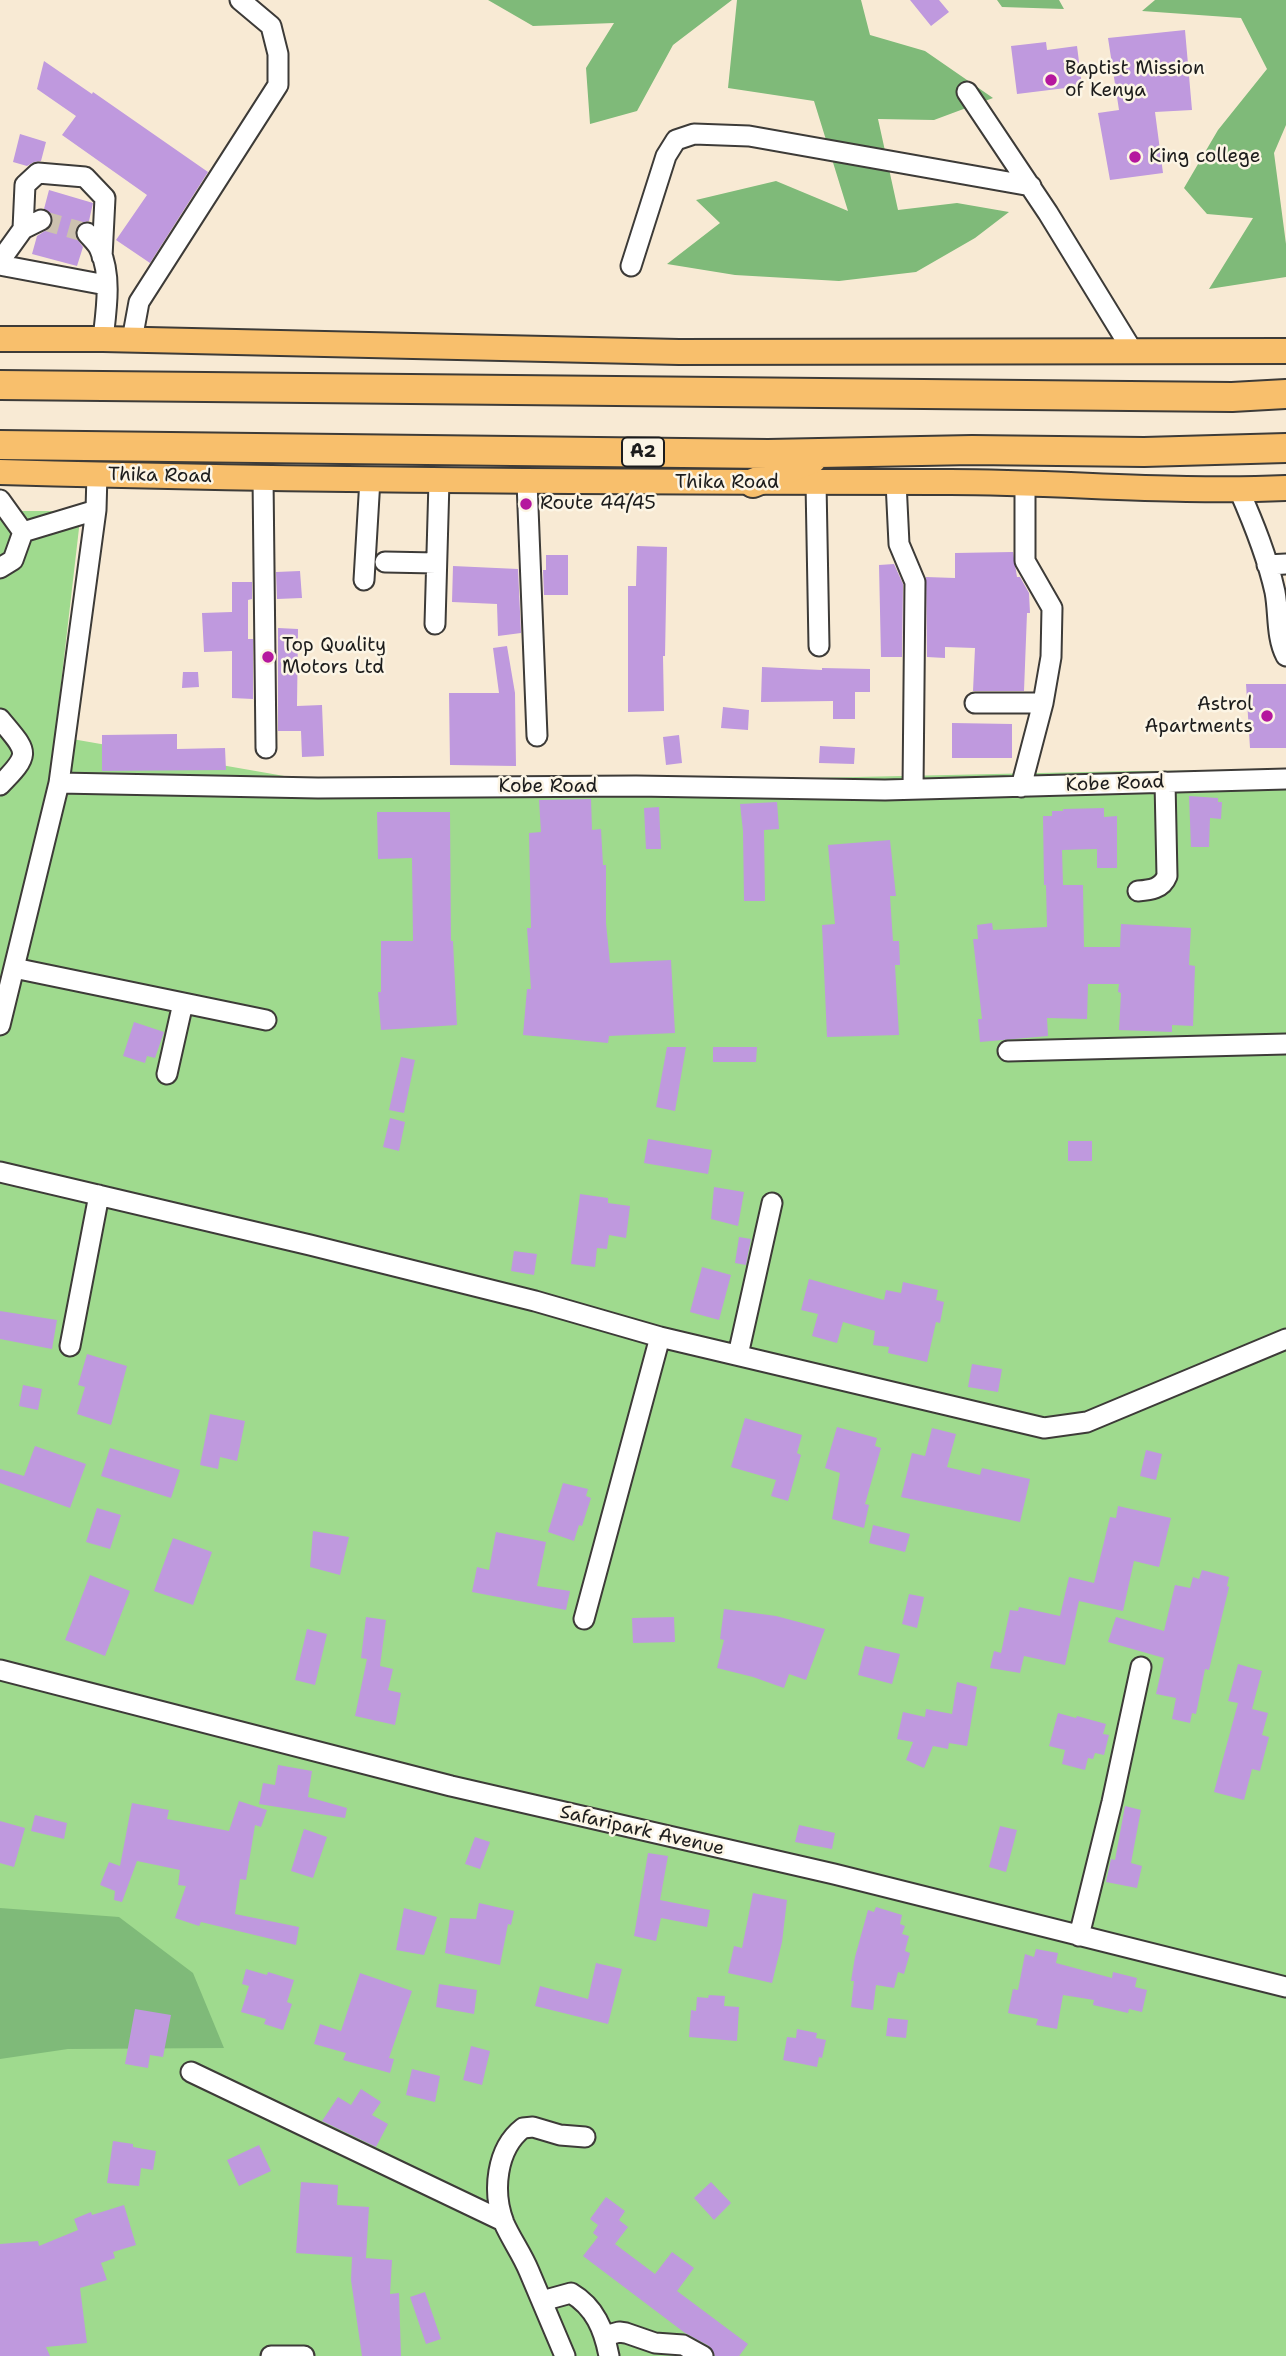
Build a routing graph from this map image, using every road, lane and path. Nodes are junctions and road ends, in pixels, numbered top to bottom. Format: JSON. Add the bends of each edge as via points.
{"nodes":[{"id":1,"x":240,"y":0,"type":"edge"},
{"id":2,"x":967,"y":92,"type":"dead end"},
{"id":3,"x":1031,"y":186,"type":"junction"},
{"id":4,"x":41,"y":220,"type":"tunnel mouth"},
{"id":5,"x":23,"y":229,"type":"junction"},
{"id":6,"x":87,"y":233,"type":"tunnel mouth"},
{"id":7,"x":102,"y":257,"type":"junction"},
{"id":8,"x":0,"y":263,"type":"edge"},
{"id":9,"x":631,"y":266,"type":"dead end"},
{"id":10,"x":106,"y":285,"type":"junction"},
{"id":11,"x":0,"y":338,"type":"edge"},
{"id":12,"x":103,"y":339,"type":"junction"},
{"id":13,"x":132,"y":340,"type":"junction"},
{"id":14,"x":1132,"y":350,"type":"junction"},
{"id":15,"x":1286,"y":351,"type":"edge"},
{"id":16,"x":0,"y":385,"type":"edge"},
{"id":17,"x":1286,"y":394,"type":"edge"},
{"id":18,"x":0,"y":445,"type":"edge"},
{"id":19,"x":1286,"y":448,"type":"edge"},
{"id":20,"x":828,"y":453,"type":"junction"},
{"id":21,"x":0,"y":472,"type":"edge"},
{"id":22,"x":97,"y":474,"type":"junction"},
{"id":23,"x":263,"y":477,"type":"junction"},
{"id":24,"x":370,"y":479,"type":"junction"},
{"id":25,"x":439,"y":481,"type":"junction"},
{"id":26,"x":527,"y":482,"type":"junction"},
{"id":27,"x":896,"y":482,"type":"junction"},
{"id":28,"x":1025,"y":482,"type":"junction"},
{"id":29,"x":754,"y":483,"type":"junction"},
{"id":30,"x":816,"y":483,"type":"junction"},
{"id":31,"x":1286,"y":488,"type":"edge"},
{"id":32,"x":1239,"y":490,"type":"junction"},
{"id":33,"x":0,"y":500,"type":"edge"},
{"id":34,"x":96,"y":510,"type":"junction"},
{"id":35,"x":23,"y":532,"type":"junction"},
{"id":36,"x":385,"y":562,"type":"dead end"},
{"id":37,"x":436,"y":563,"type":"junction"},
{"id":38,"x":1277,"y":564,"type":"edge"},
{"id":39,"x":0,"y":568,"type":"edge"},
{"id":40,"x":364,"y":580,"type":"dead end"},
{"id":41,"x":435,"y":624,"type":"dead end"},
{"id":42,"x":819,"y":646,"type":"dead end"},
{"id":43,"x":1286,"y":656,"type":"edge"},
{"id":44,"x":975,"y":703,"type":"dead end"},
{"id":45,"x":1043,"y":704,"type":"junction"},
{"id":46,"x":0,"y":719,"type":"edge"},
{"id":47,"x":537,"y":736,"type":"dead end"},
{"id":48,"x":266,"y":748,"type":"dead end"},
{"id":49,"x":1286,"y":779,"type":"edge"},
{"id":50,"x":1166,"y":782,"type":"junction"},
{"id":51,"x":59,"y":783,"type":"junction"},
{"id":52,"x":0,"y":785,"type":"edge"},
{"id":53,"x":1021,"y":787,"type":"junction"},
{"id":54,"x":913,"y":789,"type":"junction"},
{"id":55,"x":1138,"y":891,"type":"dead end"},
{"id":56,"x":14,"y":968,"type":"junction"},
{"id":57,"x":183,"y":1003,"type":"junction"},
{"id":58,"x":266,"y":1020,"type":"dead end"},
{"id":59,"x":0,"y":1025,"type":"edge"},
{"id":60,"x":1286,"y":1044,"type":"edge"},
{"id":61,"x":1007,"y":1051,"type":"dead end"},
{"id":62,"x":167,"y":1074,"type":"dead end"},
{"id":63,"x":0,"y":1172,"type":"edge"},
{"id":64,"x":99,"y":1195,"type":"junction"},
{"id":65,"x":772,"y":1203,"type":"dead end"},
{"id":66,"x":660,"y":1337,"type":"junction"},
{"id":67,"x":1286,"y":1339,"type":"edge"},
{"id":68,"x":70,"y":1346,"type":"dead end"},
{"id":69,"x":738,"y":1356,"type":"junction"},
{"id":70,"x":584,"y":1619,"type":"dead end"},
{"id":71,"x":1141,"y":1667,"type":"dead end"},
{"id":72,"x":0,"y":1670,"type":"edge"},
{"id":73,"x":1079,"y":1936,"type":"junction"},
{"id":74,"x":1286,"y":1987,"type":"edge"},
{"id":75,"x":191,"y":2072,"type":"dead end"},
{"id":76,"x":585,"y":2137,"type":"dead end"},
{"id":77,"x":503,"y":2221,"type":"junction"},
{"id":78,"x":542,"y":2301,"type":"junction"},
{"id":79,"x":605,"y":2336,"type":"junction"},
{"id":80,"x":271,"y":2356,"type":"edge"},
{"id":81,"x":304,"y":2356,"type":"edge"},
{"id":82,"x":565,"y":2356,"type":"edge"},
{"id":83,"x":609,"y":2356,"type":"edge"},
{"id":84,"x":703,"y":2356,"type":"edge"}],
"edges":[{"from":1,"to":13,"type":"street","via":[[271,26],[278,54],[278,85],[139,302]]},
{"from":2,"to":3,"type":"street"},
{"from":3,"to":9,"type":"street","via":[[749,136],[694,134],[676,140],[666,156]]},
{"from":3,"to":14,"type":"street"},
{"from":4,"to":5,"type":"street"},
{"from":5,"to":7,"type":"street","via":[[25,185],[38,173],[85,177],[105,198]]},
{"from":5,"to":8,"type":"street"},
{"from":6,"to":7,"type":"street"},
{"from":7,"to":10,"type":"street"},
{"from":8,"to":10,"type":"street"},
{"from":10,"to":12,"type":"street"},
{"from":11,"to":12,"type":"main road"},
{"from":12,"to":13,"type":"main road"},
{"from":13,"to":14,"type":"main road","via":[[679,352]]},
{"from":14,"to":15,"type":"main road"},
{"from":16,"to":17,"type":"highway","via":[[857,395]]},
{"from":18,"to":20,"type":"highway","name":"Thika Road","number":"A2"},
{"from":19,"to":20,"type":"highway","name":"Thika Road","number":"A2"},
{"from":20,"to":29,"type":"highway"},
{"from":21,"to":22,"type":"main road","name":"Thika Road"},
{"from":22,"to":23,"type":"main road","name":"Thika Road"},
{"from":22,"to":34,"type":"street"},
{"from":23,"to":24,"type":"main road","name":"Thika Road"},
{"from":23,"to":48,"type":"street"},
{"from":24,"to":25,"type":"main road","name":"Thika Road"},
{"from":24,"to":40,"type":"street"},
{"from":25,"to":26,"type":"main road","name":"Thika Road"},
{"from":25,"to":37,"type":"street"},
{"from":26,"to":29,"type":"main road","name":"Thika Road"},
{"from":26,"to":47,"type":"street"},
{"from":27,"to":28,"type":"main road","name":"Thika Road"},
{"from":27,"to":30,"type":"main road","name":"Thika Road"},
{"from":27,"to":54,"type":"street","via":[[899,544],[915,582]]},
{"from":28,"to":32,"type":"main road","name":"Thika Road"},
{"from":28,"to":45,"type":"street","via":[[1025,561],[1052,608],[1051,657]]},
{"from":29,"to":30,"type":"main road","name":"Thika Road"},
{"from":30,"to":42,"type":"street"},
{"from":31,"to":32,"type":"main road","name":"Thika Road"},
{"from":32,"to":38,"type":"street","via":[[1260,539]]},
{"from":33,"to":35,"type":"street"},
{"from":34,"to":35,"type":"street"},
{"from":34,"to":51,"type":"street"},
{"from":35,"to":39,"type":"street","via":[[13,560]]},
{"from":36,"to":37,"type":"street"},
{"from":37,"to":41,"type":"street"},
{"from":38,"to":43,"type":"street","via":[[1275,594]]},
{"from":44,"to":45,"type":"street"},
{"from":45,"to":53,"type":"street"},
{"from":46,"to":52,"type":"street","via":[[23,747],[24,757]]},
{"from":49,"to":50,"type":"street","name":"Kobe Road"},
{"from":50,"to":53,"type":"street","name":"Kobe Road"},
{"from":50,"to":55,"type":"street","via":[[1167,876],[1157,888]]},
{"from":51,"to":54,"type":"street","name":"Kobe Road"},
{"from":51,"to":56,"type":"street"},
{"from":53,"to":54,"type":"street","name":"Kobe Road"},
{"from":56,"to":57,"type":"street"},
{"from":56,"to":59,"type":"street"},
{"from":57,"to":58,"type":"street"},
{"from":57,"to":62,"type":"street"},
{"from":60,"to":61,"type":"street"},
{"from":63,"to":64,"type":"street"},
{"from":64,"to":66,"type":"street","via":[[521,1298]]},
{"from":64,"to":68,"type":"street"},
{"from":65,"to":69,"type":"street"},
{"from":66,"to":69,"type":"street"},
{"from":66,"to":70,"type":"street"},
{"from":67,"to":69,"type":"street","via":[[1087,1422],[1044,1429]]},
{"from":71,"to":73,"type":"street"},
{"from":72,"to":73,"type":"street","name":"Safaripark Avenue","via":[[464,1789]]},
{"from":73,"to":74,"type":"street","name":"Safaripark Avenue"},
{"from":75,"to":77,"type":"street"},
{"from":76,"to":77,"type":"street","via":[[527,2127],[514,2136],[497,2181]]},
{"from":77,"to":78,"type":"street"},
{"from":78,"to":79,"type":"street","via":[[571,2293],[582,2299]]},
{"from":78,"to":82,"type":"street"},
{"from":79,"to":83,"type":"street"},
{"from":79,"to":84,"type":"street","via":[[626,2333],[655,2343],[683,2345]]},
{"from":80,"to":81,"type":"street"}]}
